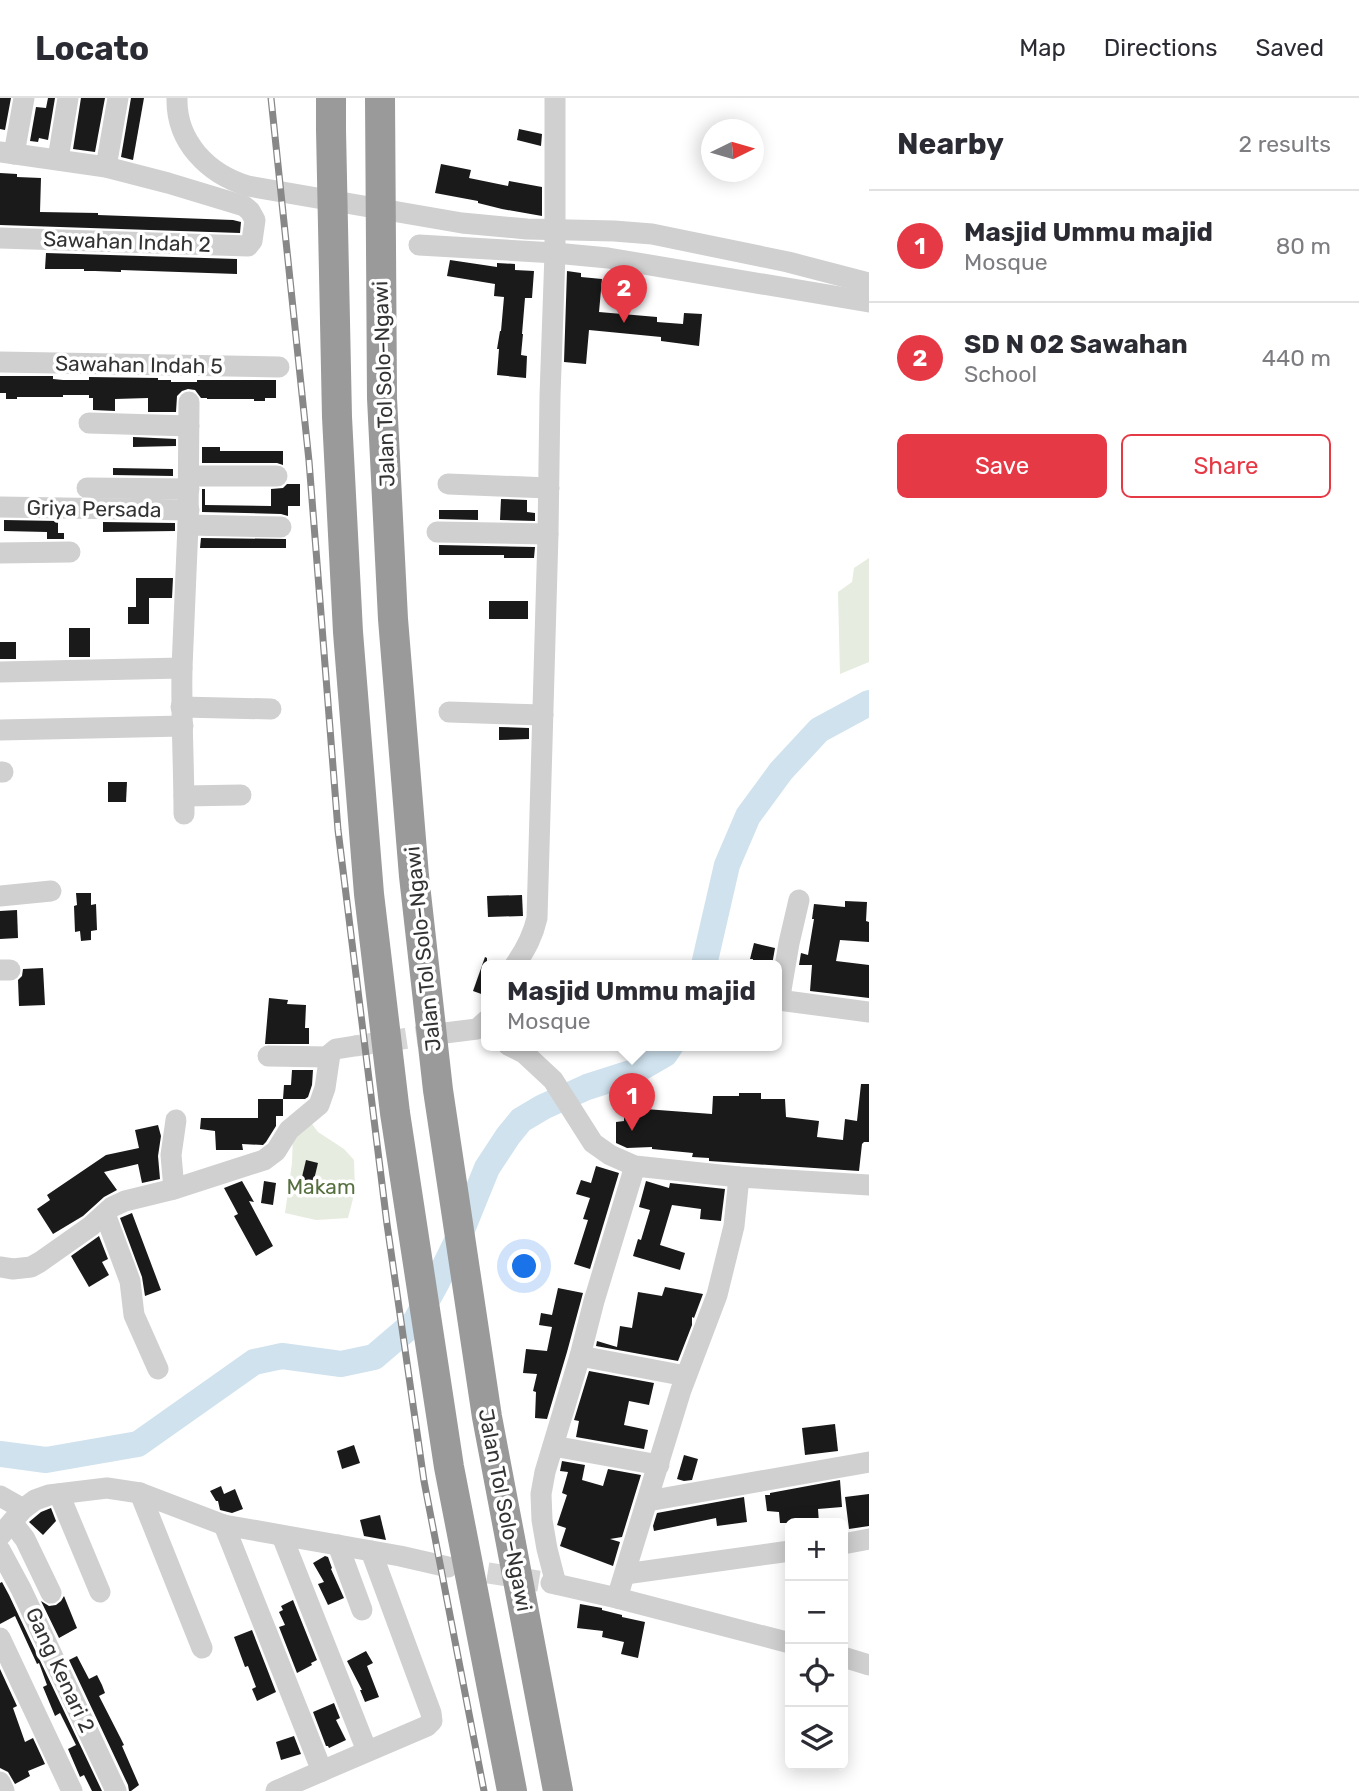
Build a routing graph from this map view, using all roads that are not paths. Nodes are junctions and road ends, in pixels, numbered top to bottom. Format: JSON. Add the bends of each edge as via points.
{"nodes":[{"id":1,"x":24,"y":98,"type":"edge"},
{"id":2,"x":68,"y":98,"type":"edge"},
{"id":3,"x":118,"y":98,"type":"edge"},
{"id":4,"x":177,"y":98,"type":"edge"},
{"id":5,"x":329,"y":98,"type":"edge"},
{"id":6,"x":380,"y":98,"type":"edge"},
{"id":7,"x":555,"y":98,"type":"edge"},
{"id":8,"x":7,"y":153,"type":"edge"},
{"id":9,"x":58,"y":159,"type":"junction"},
{"id":10,"x":106,"y":167,"type":"junction"},
{"id":11,"x":0,"y":237,"type":"edge"},
{"id":12,"x":419,"y":245,"type":"dead end"},
{"id":13,"x":555,"y":253,"type":"junction"},
{"id":14,"x":869,"y":283,"type":"edge"},
{"id":15,"x":869,"y":302,"type":"edge"},
{"id":16,"x":0,"y":362,"type":"edge"},
{"id":17,"x":279,"y":367,"type":"dead end"},
{"id":18,"x":189,"y":402,"type":"dead end"},
{"id":19,"x":89,"y":423,"type":"dead end"},
{"id":20,"x":189,"y":426,"type":"junction"},
{"id":21,"x":278,"y":476,"type":"dead end"},
{"id":22,"x":448,"y":484,"type":"dead end"},
{"id":23,"x":87,"y":488,"type":"dead end"},
{"id":24,"x":549,"y":488,"type":"junction"},
{"id":25,"x":189,"y":500,"type":"junction"},
{"id":26,"x":0,"y":507,"type":"edge"},
{"id":27,"x":281,"y":527,"type":"dead end"},
{"id":28,"x":437,"y":532,"type":"dead end"},
{"id":29,"x":548,"y":534,"type":"junction"},
{"id":30,"x":70,"y":552,"type":"dead end"},
{"id":31,"x":0,"y":553,"type":"edge"},
{"id":32,"x":182,"y":668,"type":"junction"},
{"id":33,"x":0,"y":672,"type":"edge"},
{"id":34,"x":271,"y":709,"type":"dead end"},
{"id":35,"x":449,"y":712,"type":"dead end"},
{"id":36,"x":543,"y":715,"type":"junction"},
{"id":37,"x":182,"y":717,"type":"junction"},
{"id":38,"x":0,"y":730,"type":"edge"},
{"id":39,"x":241,"y":795,"type":"dead end"},
{"id":40,"x":51,"y":891,"type":"dead end"},
{"id":41,"x":0,"y":896,"type":"edge"},
{"id":42,"x":799,"y":900,"type":"dead end"},
{"id":43,"x":518,"y":960,"type":"edge"},
{"id":44,"x":782,"y":984,"type":"edge"},
{"id":45,"x":782,"y":997,"type":"edge"},
{"id":46,"x":869,"y":1012,"type":"edge"},
{"id":47,"x":481,"y":1027,"type":"edge"},
{"id":48,"x":445,"y":1033,"type":"tunnel mouth"},
{"id":49,"x":355,"y":1046,"type":"tunnel mouth"},
{"id":50,"x":520,"y":1051,"type":"edge"},
{"id":51,"x":268,"y":1056,"type":"dead end"},
{"id":52,"x":329,"y":1057,"type":"junction"},
{"id":53,"x":176,"y":1120,"type":"dead end"},
{"id":54,"x":635,"y":1167,"type":"junction"},
{"id":55,"x":739,"y":1177,"type":"junction"},
{"id":56,"x":869,"y":1185,"type":"edge"},
{"id":57,"x":174,"y":1189,"type":"junction"},
{"id":58,"x":105,"y":1214,"type":"junction"},
{"id":59,"x":0,"y":1267,"type":"edge"},
{"id":60,"x":580,"y":1356,"type":"junction"},
{"id":61,"x":158,"y":1369,"type":"dead end"},
{"id":62,"x":686,"y":1376,"type":"junction"},
{"id":63,"x":553,"y":1446,"type":"junction"},
{"id":64,"x":869,"y":1462,"type":"edge"},
{"id":65,"x":659,"y":1465,"type":"junction"},
{"id":66,"x":140,"y":1493,"type":"junction"},
{"id":67,"x":59,"y":1494,"type":"junction"},
{"id":68,"x":0,"y":1496,"type":"edge"},
{"id":69,"x":648,"y":1501,"type":"junction"},
{"id":70,"x":12,"y":1523,"type":"edge"},
{"id":71,"x":224,"y":1525,"type":"junction"},
{"id":72,"x":282,"y":1536,"type":"junction"},
{"id":73,"x":869,"y":1539,"type":"edge"},
{"id":74,"x":848,"y":1543,"type":"edge"},
{"id":75,"x":338,"y":1545,"type":"junction"},
{"id":76,"x":0,"y":1550,"type":"edge"},
{"id":77,"x":370,"y":1551,"type":"junction"},
{"id":78,"x":785,"y":1552,"type":"edge"},
{"id":79,"x":448,"y":1567,"type":"tunnel mouth"},
{"id":80,"x":625,"y":1574,"type":"junction"},
{"id":81,"x":100,"y":1592,"type":"dead end"},
{"id":82,"x":51,"y":1593,"type":"dead end"},
{"id":83,"x":617,"y":1598,"type":"junction"},
{"id":84,"x":362,"y":1610,"type":"dead end"},
{"id":85,"x":0,"y":1638,"type":"edge"},
{"id":86,"x":785,"y":1642,"type":"edge"},
{"id":87,"x":202,"y":1648,"type":"dead end"},
{"id":88,"x":848,"y":1659,"type":"edge"},
{"id":89,"x":869,"y":1665,"type":"edge"},
{"id":90,"x":367,"y":1751,"type":"junction"},
{"id":91,"x":322,"y":1771,"type":"junction"},
{"id":92,"x":0,"y":1783,"type":"edge"},
{"id":93,"x":4,"y":1791,"type":"edge"},
{"id":94,"x":72,"y":1791,"type":"edge"},
{"id":95,"x":116,"y":1791,"type":"edge"},
{"id":96,"x":276,"y":1791,"type":"edge"},
{"id":97,"x":512,"y":1791,"type":"edge"},
{"id":98,"x":558,"y":1791,"type":"edge"}],
"edges":[{"from":1,"to":8,"type":"street"},
{"from":2,"to":9,"type":"street"},
{"from":3,"to":10,"type":"street"},
{"from":4,"to":14,"type":"street","via":[[183,132],[195,151],[211,169],[248,186],[462,223],[652,234]]},
{"from":5,"to":97,"type":"highway","via":[[337,417],[369,894],[394,1113],[449,1467]]},
{"from":6,"to":98,"type":"highway","name":"Jalan Tol Solo–Ngawi","via":[[382,398],[393,619],[414,876],[438,1090],[487,1417]]},
{"from":7,"to":13,"type":"street"},
{"from":8,"to":9,"type":"street"},
{"from":9,"to":10,"type":"street"},
{"from":10,"to":11,"type":"street","name":"Sawahan Indah 2","via":[[244,206],[255,220],[252,241],[244,246]]},
{"from":12,"to":13,"type":"street"},
{"from":13,"to":15,"type":"street","via":[[642,263]]},
{"from":13,"to":24,"type":"street"},
{"from":16,"to":17,"type":"street","name":"Sawahan Indah 5"},
{"from":18,"to":20,"type":"street"},
{"from":19,"to":20,"type":"street"},
{"from":20,"to":25,"type":"street"},
{"from":21,"to":25,"type":"street"},
{"from":22,"to":24,"type":"street"},
{"from":23,"to":25,"type":"street"},
{"from":24,"to":29,"type":"street"},
{"from":25,"to":26,"type":"street","name":"Griya Persada"},
{"from":25,"to":27,"type":"street"},
{"from":25,"to":32,"type":"street"},
{"from":28,"to":29,"type":"street"},
{"from":29,"to":36,"type":"street"},
{"from":30,"to":31,"type":"street"},
{"from":32,"to":33,"type":"street"},
{"from":32,"to":37,"type":"street"},
{"from":34,"to":37,"type":"street"},
{"from":35,"to":36,"type":"street"},
{"from":36,"to":43,"type":"street","via":[[537,918]]},
{"from":37,"to":38,"type":"street"},
{"from":37,"to":39,"type":"street","via":[[184,805]]},
{"from":40,"to":41,"type":"street"},
{"from":42,"to":44,"type":"street"},
{"from":45,"to":46,"type":"street"},
{"from":47,"to":48,"type":"street"},
{"from":49,"to":52,"type":"street","via":[[336,1049]]},
{"from":50,"to":54,"type":"street","via":[[553,1080],[593,1143]]},
{"from":51,"to":52,"type":"street"},
{"from":52,"to":57,"type":"street","via":[[319,1105],[289,1130],[276,1151],[264,1160]]},
{"from":53,"to":57,"type":"street","via":[[171,1155]]},
{"from":54,"to":55,"type":"street"},
{"from":54,"to":60,"type":"street"},
{"from":55,"to":56,"type":"street"},
{"from":55,"to":62,"type":"street","via":[[725,1265]]},
{"from":57,"to":58,"type":"street","via":[[125,1201]]},
{"from":58,"to":59,"type":"street","via":[[40,1262],[30,1267]]},
{"from":58,"to":61,"type":"street","via":[[130,1281],[134,1315]]},
{"from":60,"to":62,"type":"street"},
{"from":60,"to":63,"type":"street"},
{"from":62,"to":65,"type":"street"},
{"from":63,"to":65,"type":"street"},
{"from":63,"to":83,"type":"street","via":[[541,1494],[553,1583]]},
{"from":64,"to":69,"type":"street"},
{"from":65,"to":69,"type":"street"},
{"from":66,"to":67,"type":"street","via":[[107,1488]]},
{"from":66,"to":71,"type":"street"},
{"from":66,"to":87,"type":"street"},
{"from":67,"to":70,"type":"street","via":[[35,1500]]},
{"from":67,"to":81,"type":"street"},
{"from":68,"to":70,"type":"street"},
{"from":69,"to":80,"type":"street"},
{"from":70,"to":82,"type":"street","via":[[25,1539]]},
{"from":71,"to":72,"type":"street"},
{"from":71,"to":91,"type":"street"},
{"from":72,"to":75,"type":"street"},
{"from":72,"to":90,"type":"street"},
{"from":73,"to":74,"type":"street"},
{"from":75,"to":77,"type":"street"},
{"from":75,"to":84,"type":"street"},
{"from":76,"to":95,"type":"street","name":"Gang Kenari 2"},
{"from":77,"to":79,"type":"street"},
{"from":77,"to":90,"type":"street","via":[[432,1721]]},
{"from":78,"to":80,"type":"street"},
{"from":80,"to":83,"type":"street"},
{"from":83,"to":86,"type":"street"},
{"from":85,"to":94,"type":"street"},
{"from":88,"to":89,"type":"street"},
{"from":90,"to":91,"type":"street"},
{"from":91,"to":96,"type":"street"},
{"from":92,"to":93,"type":"street"}]}
